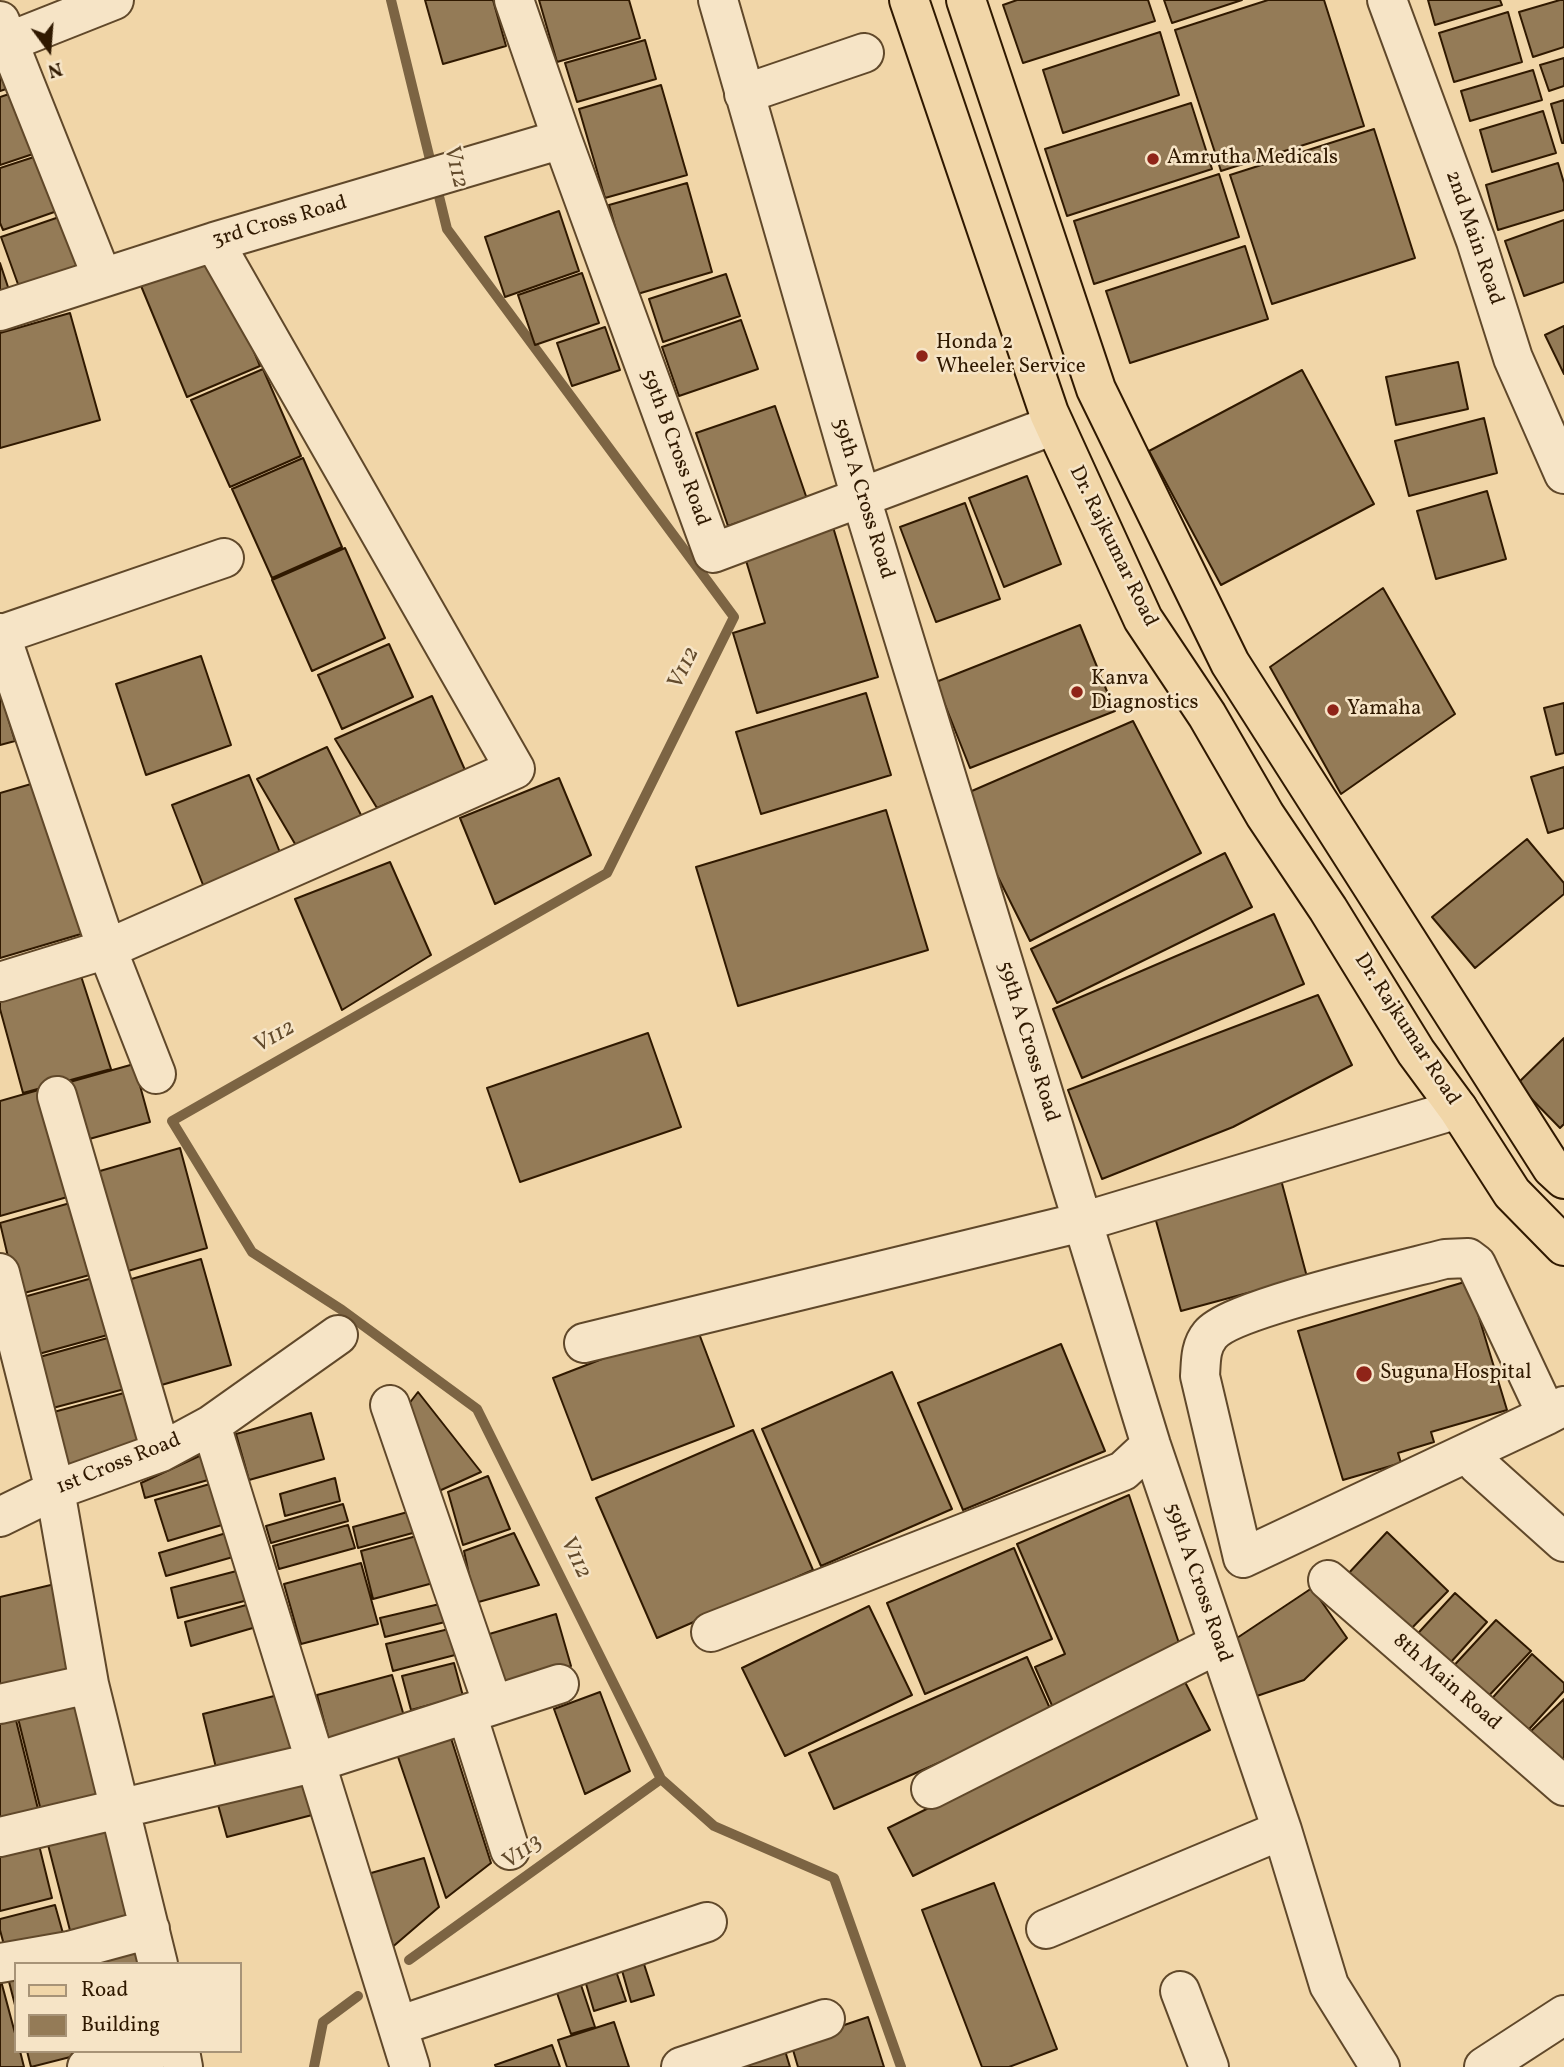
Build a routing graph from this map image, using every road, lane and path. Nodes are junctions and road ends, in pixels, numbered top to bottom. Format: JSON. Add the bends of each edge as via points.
{"nodes":[{"id":1,"x":114,"y":0,"type":"edge"},
{"id":2,"x":514,"y":0,"type":"edge"},
{"id":3,"x":718,"y":0,"type":"edge"},
{"id":4,"x":909,"y":0,"type":"edge"},
{"id":5,"x":966,"y":0,"type":"edge"},
{"id":6,"x":1387,"y":0,"type":"edge"},
{"id":7,"x":4,"y":32,"type":"edge"},
{"id":8,"x":864,"y":53,"type":"dead end"},
{"id":9,"x":744,"y":94,"type":"junction"},
{"id":10,"x":562,"y":139,"type":"junction"},
{"id":11,"x":214,"y":242,"type":"junction"},
{"id":12,"x":102,"y":277,"type":"junction"},
{"id":13,"x":0,"y":311,"type":"edge"},
{"id":14,"x":1054,"y":425,"type":"junction"},
{"id":15,"x":1564,"y":474,"type":"edge"},
{"id":16,"x":861,"y":498,"type":"junction"},
{"id":17,"x":225,"y":558,"type":"dead end"},
{"id":18,"x":0,"y":634,"type":"edge"},
{"id":19,"x":107,"y":949,"type":"junction"},
{"id":20,"x":0,"y":982,"type":"edge"},
{"id":21,"x":156,"y":1074,"type":"dead end"},
{"id":22,"x":57,"y":1096,"type":"dead end"},
{"id":23,"x":1458,"y":1109,"type":"junction"},
{"id":24,"x":1564,"y":1179,"type":"edge"},
{"id":25,"x":1082,"y":1222,"type":"junction"},
{"id":26,"x":1564,"y":1246,"type":"edge"},
{"id":27,"x":0,"y":1273,"type":"edge"},
{"id":28,"x":338,"y":1335,"type":"dead end"},
{"id":29,"x":584,"y":1343,"type":"dead end"},
{"id":30,"x":390,"y":1405,"type":"dead end"},
{"id":31,"x":1555,"y":1410,"type":"edge"},
{"id":32,"x":211,"y":1425,"type":"junction"},
{"id":33,"x":1150,"y":1445,"type":"junction"},
{"id":34,"x":160,"y":1452,"type":"junction"},
{"id":35,"x":1477,"y":1464,"type":"dead end"},
{"id":36,"x":55,"y":1490,"type":"junction"},
{"id":37,"x":0,"y":1517,"type":"edge"},
{"id":38,"x":1564,"y":1542,"type":"edge"},
{"id":39,"x":1243,"y":1558,"type":"junction"},
{"id":40,"x":1328,"y":1580,"type":"dead end"},
{"id":41,"x":1197,"y":1585,"type":"junction"},
{"id":42,"x":711,"y":1632,"type":"dead end"},
{"id":43,"x":1218,"y":1644,"type":"junction"},
{"id":44,"x":89,"y":1684,"type":"junction"},
{"id":45,"x":559,"y":1684,"type":"dead end"},
{"id":46,"x":0,"y":1704,"type":"edge"},
{"id":47,"x":480,"y":1710,"type":"junction"},
{"id":48,"x":317,"y":1762,"type":"junction"},
{"id":49,"x":1564,"y":1786,"type":"edge"},
{"id":50,"x":931,"y":1789,"type":"dead end"},
{"id":51,"x":120,"y":1810,"type":"junction"},
{"id":52,"x":1282,"y":1830,"type":"junction"},
{"id":53,"x":0,"y":1837,"type":"edge"},
{"id":54,"x":510,"y":1850,"type":"dead end"},
{"id":55,"x":707,"y":1923,"type":"dead end"},
{"id":56,"x":1046,"y":1929,"type":"dead end"},
{"id":57,"x":154,"y":1946,"type":"edge"},
{"id":58,"x":0,"y":1963,"type":"edge"},
{"id":59,"x":1180,"y":1991,"type":"dead end"},
{"id":60,"x":1564,"y":2015,"type":"edge"},
{"id":61,"x":825,"y":2019,"type":"dead end"},
{"id":62,"x":398,"y":2026,"type":"junction"},
{"id":63,"x":145,"y":2053,"type":"edge"},
{"id":64,"x":87,"y":2067,"type":"edge"},
{"id":65,"x":410,"y":2067,"type":"edge"},
{"id":66,"x":681,"y":2067,"type":"edge"},
{"id":67,"x":1209,"y":2067,"type":"edge"},
{"id":68,"x":1380,"y":2067,"type":"edge"},
{"id":69,"x":1484,"y":2067,"type":"edge"}],
"edges":[{"from":1,"to":7,"type":"street"},
{"from":2,"to":10,"type":"street","name":"59th B Cross Road"},
{"from":3,"to":9,"type":"street","name":"59th A Cross Road"},
{"from":4,"to":14,"type":"main road","name":"Dr. Rajkumar Road"},
{"from":5,"to":24,"type":"main road","via":[[1096,389],[1230,663],[1552,1168]]},
{"from":6,"to":15,"type":"street","name":"2nd Main Road","via":[[1476,241],[1513,358]]},
{"from":7,"to":12,"type":"street"},
{"from":8,"to":9,"type":"street"},
{"from":9,"to":16,"type":"street","name":"59th A Cross Road"},
{"from":10,"to":11,"type":"street","name":"3rd Cross Road"},
{"from":10,"to":16,"type":"street","name":"59th B Cross Road","via":[[713,553]]},
{"from":11,"to":12,"type":"street","name":"3rd Cross Road"},
{"from":11,"to":19,"type":"street","via":[[515,769]]},
{"from":12,"to":13,"type":"street","name":"3rd Cross Road"},
{"from":14,"to":16,"type":"street","name":"59th B Cross Road"},
{"from":14,"to":23,"type":"main road","name":"Dr. Rajkumar Road","via":[[1143,619],[1416,1052]]},
{"from":16,"to":25,"type":"street","name":"59th A Cross Road"},
{"from":17,"to":18,"type":"street"},
{"from":18,"to":19,"type":"street"},
{"from":19,"to":20,"type":"street"},
{"from":19,"to":21,"type":"street"},
{"from":22,"to":34,"type":"street"},
{"from":23,"to":25,"type":"street"},
{"from":23,"to":26,"type":"main road","name":"Dr. Rajkumar Road","via":[[1512,1194]]},
{"from":25,"to":29,"type":"street"},
{"from":25,"to":33,"type":"street","name":"59th A Cross Road"},
{"from":27,"to":36,"type":"street"},
{"from":28,"to":32,"type":"street","name":"1st Cross Road"},
{"from":30,"to":47,"type":"street"},
{"from":31,"to":39,"type":"street"},
{"from":31,"to":39,"type":"street","via":[[1476,1264],[1468,1258],[1445,1259],[1263,1308],[1219,1326],[1200,1353],[1200,1376]]},
{"from":32,"to":34,"type":"street","name":"1st Cross Road"},
{"from":32,"to":48,"type":"street"},
{"from":33,"to":41,"type":"street","name":"59th A Cross Road"},
{"from":33,"to":42,"type":"street","via":[[1123,1471]]},
{"from":34,"to":36,"type":"street","name":"1st Cross Road"},
{"from":35,"to":38,"type":"street"},
{"from":36,"to":37,"type":"street","name":"1st Cross Road"},
{"from":36,"to":44,"type":"street"},
{"from":39,"to":41,"type":"street"},
{"from":40,"to":49,"type":"street","name":"8th Main Road"},
{"from":41,"to":43,"type":"street","name":"59th A Cross Road"},
{"from":43,"to":50,"type":"street"},
{"from":43,"to":52,"type":"street","name":"59th A Cross Road"},
{"from":44,"to":46,"type":"street"},
{"from":44,"to":51,"type":"street"},
{"from":45,"to":47,"type":"street"},
{"from":47,"to":48,"type":"street"},
{"from":47,"to":54,"type":"street"},
{"from":48,"to":51,"type":"street"},
{"from":48,"to":62,"type":"street"},
{"from":51,"to":53,"type":"street"},
{"from":51,"to":57,"type":"street"},
{"from":52,"to":56,"type":"street"},
{"from":52,"to":68,"type":"street","name":"59th A Cross Road","via":[[1329,1985]]},
{"from":55,"to":62,"type":"street"},
{"from":57,"to":58,"type":"street","via":[[69,1951]]},
{"from":59,"to":67,"type":"street"},
{"from":60,"to":69,"type":"street"},
{"from":61,"to":66,"type":"street"},
{"from":62,"to":65,"type":"street"},
{"from":63,"to":64,"type":"street"}]}
